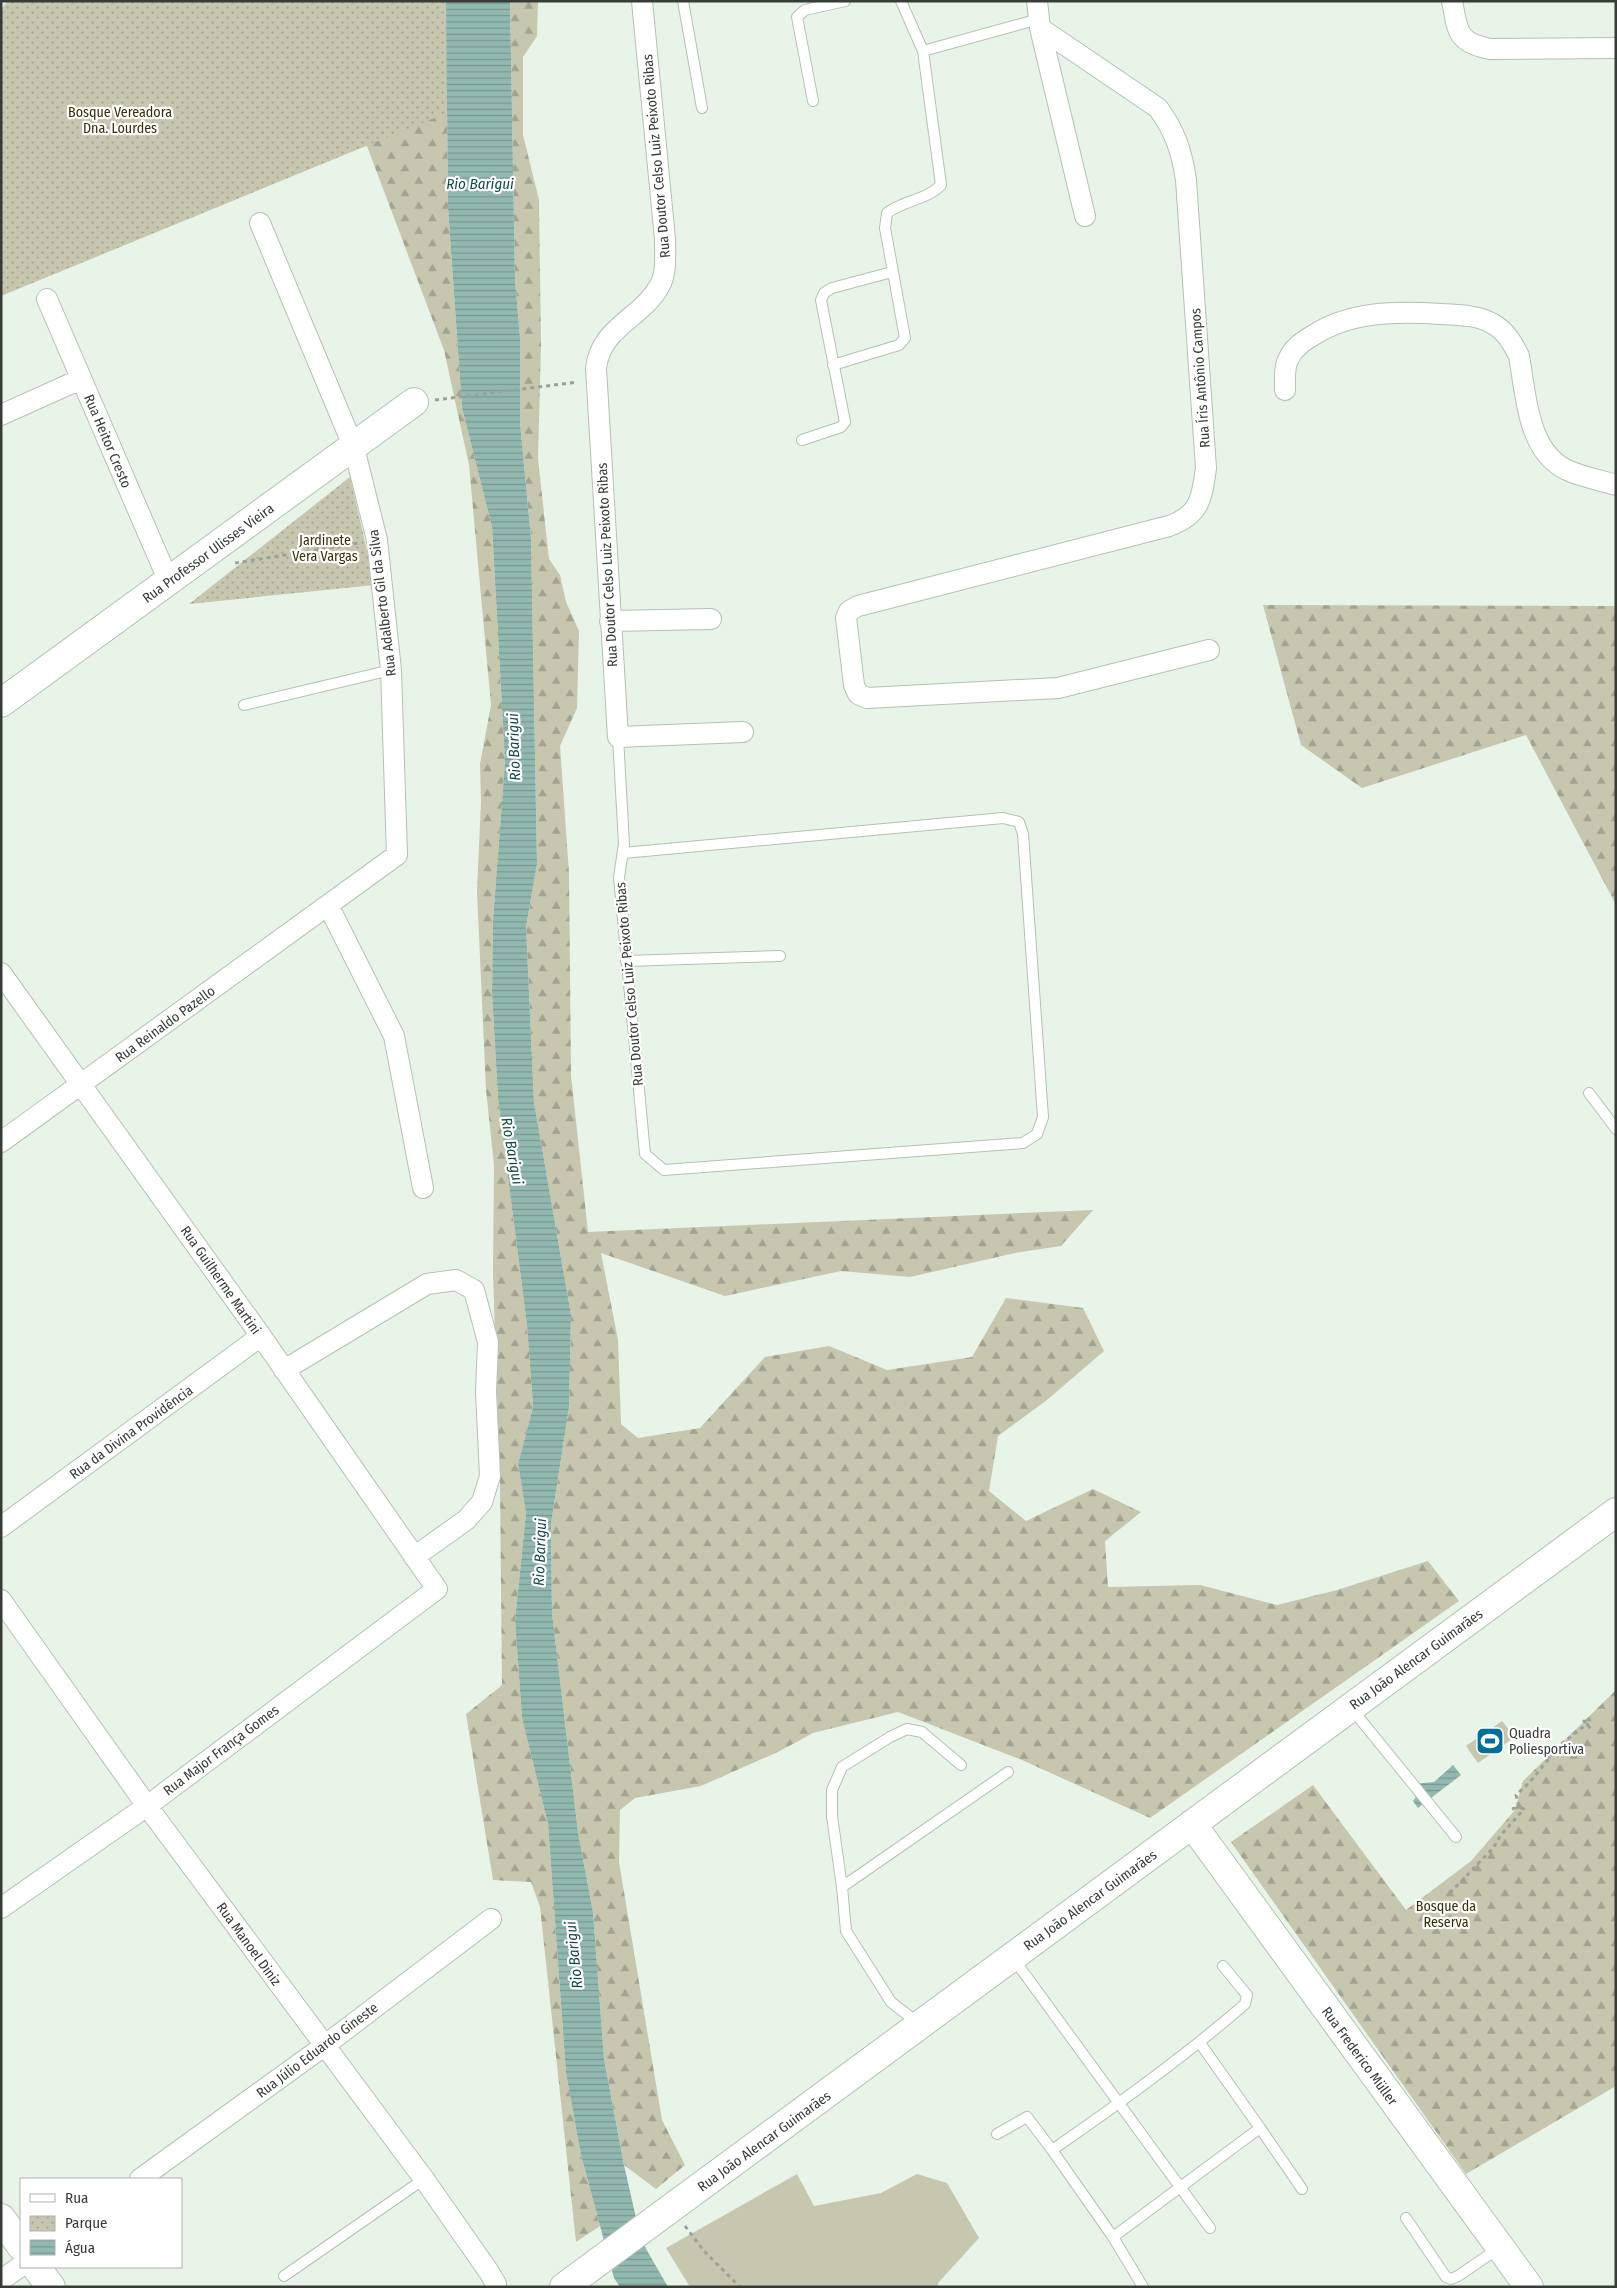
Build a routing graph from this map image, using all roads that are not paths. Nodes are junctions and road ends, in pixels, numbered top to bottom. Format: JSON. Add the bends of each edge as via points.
{"nodes":[{"id":1,"x":642,"y":1,"type":"edge"},
{"id":2,"x":683,"y":1,"type":"edge"},
{"id":3,"x":901,"y":1,"type":"edge"},
{"id":4,"x":1452,"y":1,"type":"edge"},
{"id":5,"x":838,"y":2,"type":"edge"},
{"id":6,"x":1038,"y":16,"type":"edge"},
{"id":7,"x":1616,"y":48,"type":"edge"},
{"id":8,"x":923,"y":50,"type":"junction"},
{"id":9,"x":813,"y":101,"type":"dead end"},
{"id":10,"x":702,"y":108,"type":"dead end"},
{"id":11,"x":1085,"y":216,"type":"dead end"},
{"id":12,"x":260,"y":223,"type":"dead end"},
{"id":13,"x":892,"y":272,"type":"junction"},
{"id":14,"x":47,"y":299,"type":"dead end"},
{"id":15,"x":833,"y":365,"type":"junction"},
{"id":16,"x":81,"y":379,"type":"junction"},
{"id":17,"x":1285,"y":390,"type":"dead end"},
{"id":18,"x":427,"y":401,"type":"road end"},
{"id":19,"x":1,"y":415,"type":"edge"},
{"id":20,"x":802,"y":440,"type":"dead end"},
{"id":21,"x":354,"y":448,"type":"junction"},
{"id":22,"x":1616,"y":485,"type":"edge"},
{"id":23,"x":169,"y":582,"type":"junction"},
{"id":24,"x":711,"y":618,"type":"dead end"},
{"id":25,"x":610,"y":621,"type":"junction"},
{"id":26,"x":1210,"y":650,"type":"dead end"},
{"id":27,"x":391,"y":670,"type":"junction"},
{"id":28,"x":1,"y":703,"type":"edge"},
{"id":29,"x":244,"y":705,"type":"dead end"},
{"id":30,"x":743,"y":732,"type":"dead end"},
{"id":31,"x":618,"y":738,"type":"junction"},
{"id":32,"x":623,"y":852,"type":"junction"},
{"id":33,"x":397,"y":855,"type":"joint"},
{"id":34,"x":328,"y":905,"type":"junction"},
{"id":35,"x":780,"y":956,"type":"dead end"},
{"id":36,"x":626,"y":961,"type":"junction"},
{"id":37,"x":1,"y":973,"type":"edge"},
{"id":38,"x":82,"y":1084,"type":"junction"},
{"id":39,"x":1589,"y":1093,"type":"dead end"},
{"id":40,"x":1616,"y":1129,"type":"edge"},
{"id":41,"x":1,"y":1142,"type":"edge"},
{"id":42,"x":423,"y":1188,"type":"dead end"},
{"id":43,"x":260,"y":1336,"type":"junction"},
{"id":44,"x":284,"y":1370,"type":"junction"},
{"id":45,"x":1616,"y":1512,"type":"edge"},
{"id":46,"x":1,"y":1527,"type":"edge"},
{"id":47,"x":414,"y":1556,"type":"junction"},
{"id":48,"x":437,"y":1590,"type":"joint"},
{"id":49,"x":1,"y":1600,"type":"edge"},
{"id":50,"x":1351,"y":1708,"type":"junction"},
{"id":51,"x":961,"y":1765,"type":"dead end"},
{"id":52,"x":1008,"y":1772,"type":"dead end"},
{"id":53,"x":147,"y":1806,"type":"junction"},
{"id":54,"x":1192,"y":1824,"type":"junction"},
{"id":55,"x":1456,"y":1838,"type":"dead end"},
{"id":56,"x":842,"y":1887,"type":"junction"},
{"id":57,"x":1,"y":1908,"type":"edge"},
{"id":58,"x":492,"y":1918,"type":"dead end"},
{"id":59,"x":1013,"y":1957,"type":"junction"},
{"id":60,"x":1223,"y":1966,"type":"dead end"},
{"id":61,"x":920,"y":2025,"type":"junction"},
{"id":62,"x":1200,"y":2043,"type":"junction"},
{"id":63,"x":324,"y":2046,"type":"junction"},
{"id":64,"x":1119,"y":2104,"type":"junction"},
{"id":65,"x":1260,"y":2128,"type":"junction"},
{"id":66,"x":997,"y":2134,"type":"dead end"},
{"id":67,"x":1052,"y":2150,"type":"junction"},
{"id":68,"x":141,"y":2178,"type":"edge"},
{"id":69,"x":424,"y":2179,"type":"junction"},
{"id":70,"x":1181,"y":2188,"type":"junction"},
{"id":71,"x":1302,"y":2190,"type":"dead end"},
{"id":72,"x":1,"y":2218,"type":"edge"},
{"id":73,"x":1406,"y":2218,"type":"dead end"},
{"id":74,"x":1210,"y":2228,"type":"dead end"},
{"id":75,"x":1113,"y":2237,"type":"junction"},
{"id":76,"x":20,"y":2245,"type":"edge"},
{"id":77,"x":1500,"y":2248,"type":"junction"},
{"id":78,"x":20,"y":2267,"type":"edge"},
{"id":79,"x":37,"y":2268,"type":"edge"},
{"id":80,"x":284,"y":2276,"type":"dead end"},
{"id":81,"x":1,"y":2280,"type":"edge"},
{"id":82,"x":565,"y":2286,"type":"edge"},
{"id":83,"x":51,"y":2287,"type":"edge"},
{"id":84,"x":495,"y":2287,"type":"edge"},
{"id":85,"x":1143,"y":2287,"type":"edge"},
{"id":86,"x":1529,"y":2287,"type":"edge"}],
"edges":[{"from":1,"to":25,"type":"street","name":"Rua Doutor Celso Luiz Peixoto Ribas","via":[[665,263],[661,284],[651,298],[603,344],[597,356]]},
{"from":2,"to":10,"type":"lane"},
{"from":3,"to":8,"type":"lane"},
{"from":4,"to":7,"type":"street","via":[[1458,33],[1476,46],[1490,49]]},
{"from":5,"to":9,"type":"lane","via":[[806,10],[797,16]]},
{"from":6,"to":8,"type":"lane"},
{"from":6,"to":11,"type":"street"},
{"from":6,"to":26,"type":"street","name":"Rua Íris Antônio Campos","via":[[1158,108],[1178,139],[1188,210],[1182,247],[1184,263],[1194,288],[1206,468],[1199,502],[1193,514],[1183,521],[858,606],[849,611],[846,618],[854,686],[858,694],[867,698],[1058,688]]},
{"from":8,"to":13,"type":"lane","via":[[941,185],[933,194],[898,205],[887,213],[885,228]]},
{"from":12,"to":21,"type":"street","name":"Rua Adalberto Gil da Silva"},
{"from":13,"to":15,"type":"lane","via":[[824,293],[821,300]]},
{"from":13,"to":15,"type":"lane","via":[[905,338],[898,345]]},
{"from":14,"to":16,"type":"street","name":"Rua Heitor Cresto"},
{"from":15,"to":20,"type":"lane","via":[[845,422],[841,427]]},
{"from":16,"to":19,"type":"street"},
{"from":16,"to":23,"type":"street","name":"Rua Heitor Cresto"},
{"from":17,"to":22,"type":"street","via":[[1288,360],[1298,345],[1322,329],[1349,318],[1382,313],[1477,318],[1493,323],[1514,346],[1536,435],[1552,461],[1567,470]]},
{"from":18,"to":21,"type":"main road","name":"Rua Professor Ulisses Vieira"},
{"from":21,"to":23,"type":"main road","name":"Rua Professor Ulisses Vieira"},
{"from":21,"to":27,"type":"street","name":"Rua Adalberto Gil da Silva","via":[[377,540]]},
{"from":23,"to":28,"type":"main road","name":"Rua Professor Ulisses Vieira"},
{"from":24,"to":25,"type":"street"},
{"from":25,"to":31,"type":"street","name":"Rua Doutor Celso Luiz Peixoto Ribas"},
{"from":27,"to":29,"type":"lane"},
{"from":27,"to":33,"type":"street","name":"Rua Adalberto Gil da Silva"},
{"from":30,"to":31,"type":"street"},
{"from":31,"to":32,"type":"lane","name":"Rua Doutor Celso Luiz Peixoto Ribas"},
{"from":32,"to":36,"type":"lane","name":"Rua Doutor Celso Luiz Peixoto Ribas","via":[[619,877]]},
{"from":32,"to":36,"type":"lane","name":"Rua Doutor Celso Luiz Peixoto Ribas","via":[[1003,818],[1019,822],[1024,844],[1043,1117],[1038,1134],[1023,1144],[664,1170],[645,1154]]},
{"from":33,"to":34,"type":"street","name":"Rua Reinaldo Pazello"},
{"from":34,"to":38,"type":"street","name":"Rua Reinaldo Pazello"},
{"from":34,"to":42,"type":"street","via":[[394,1036]]},
{"from":35,"to":36,"type":"lane"},
{"from":37,"to":38,"type":"street","name":"Rua Guilherme Martini"},
{"from":38,"to":41,"type":"street","name":"Rua Reinaldo Pazello"},
{"from":38,"to":43,"type":"street","name":"Rua Guilherme Martini"},
{"from":39,"to":40,"type":"lane"},
{"from":43,"to":44,"type":"street","name":"Rua Guilherme Martini"},
{"from":43,"to":46,"type":"street","name":"Rua da Divina Providência"},
{"from":44,"to":47,"type":"street","name":"Rua Guilherme Martini"},
{"from":44,"to":47,"type":"street","via":[[427,1284],[456,1280],[474,1290],[488,1342],[486,1392],[490,1476],[482,1502],[466,1520]]},
{"from":45,"to":50,"type":"main road","name":"Rua João Alencar Guimarães"},
{"from":47,"to":48,"type":"street","name":"Rua Guilherme Martini"},
{"from":48,"to":53,"type":"street","name":"Rua Major França Gomes"},
{"from":49,"to":53,"type":"street","name":"Rua Manoel Diniz"},
{"from":50,"to":54,"type":"main road","name":"Rua João Alencar Guimarães"},
{"from":50,"to":55,"type":"lane"},
{"from":51,"to":56,"type":"lane","via":[[922,1732],[907,1729],[842,1768],[832,1790],[832,1816]]},
{"from":52,"to":56,"type":"lane"},
{"from":53,"to":57,"type":"street","name":"Rua Major França Gomes"},
{"from":53,"to":63,"type":"street","name":"Rua Manoel Diniz"},
{"from":54,"to":59,"type":"main road","name":"Rua João Alencar Guimarães"},
{"from":54,"to":77,"type":"main road","name":"Rua Frederico Müller"},
{"from":56,"to":61,"type":"lane","via":[[846,1931],[891,2002]]},
{"from":58,"to":63,"type":"street","name":"Rua Júlio Eduardo Gineste"},
{"from":59,"to":61,"type":"main road","name":"Rua João Alencar Guimarães"},
{"from":59,"to":64,"type":"lane"},
{"from":60,"to":62,"type":"lane","via":[[1247,1996],[1245,2004]]},
{"from":61,"to":82,"type":"main road","name":"Rua João Alencar Guimarães"},
{"from":62,"to":64,"type":"lane"},
{"from":62,"to":65,"type":"lane"},
{"from":63,"to":68,"type":"street","name":"Rua Júlio Eduardo Gineste"},
{"from":63,"to":69,"type":"street","name":"Rua Manoel Diniz"},
{"from":64,"to":67,"type":"lane"},
{"from":64,"to":70,"type":"lane"},
{"from":65,"to":70,"type":"lane"},
{"from":65,"to":71,"type":"lane"},
{"from":66,"to":67,"type":"lane","via":[[1027,2117]]},
{"from":67,"to":75,"type":"lane"},
{"from":69,"to":80,"type":"lane"},
{"from":69,"to":84,"type":"street","name":"Rua Manoel Diniz","via":[[489,2272]]},
{"from":70,"to":74,"type":"lane"},
{"from":70,"to":75,"type":"lane"},
{"from":72,"to":76,"type":"main road"},
{"from":73,"to":77,"type":"lane","via":[[1446,2277],[1451,2279]]},
{"from":75,"to":85,"type":"lane"},
{"from":77,"to":86,"type":"main road","name":"Rua Frederico Müller"},
{"from":78,"to":81,"type":"street"},
{"from":79,"to":83,"type":"main road"}]}
